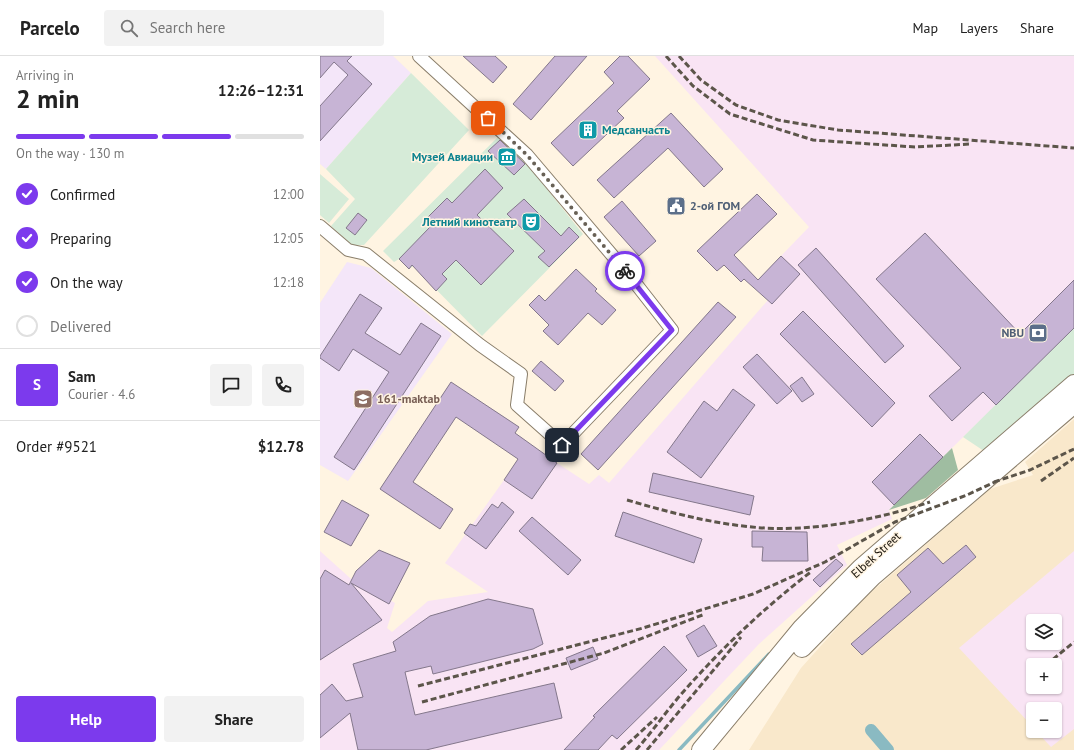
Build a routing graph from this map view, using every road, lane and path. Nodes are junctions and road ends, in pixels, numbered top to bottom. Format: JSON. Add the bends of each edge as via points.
{"nodes":[{"id":1,"x":419,"y":56,"type":"edge"},
{"id":2,"x":320,"y":226,"type":"edge"},
{"id":3,"x":1074,"y":384,"type":"edge"},
{"id":4,"x":1074,"y":404,"type":"edge"},
{"id":5,"x":701,"y":750,"type":"edge"},
{"id":6,"x":717,"y":750,"type":"edge"}],
"edges":[{"from":1,"to":2,"type":"street","via":[[527,155],[672,330],[562,445],[517,405],[521,374],[480,345],[366,254],[348,250]]},
{"from":3,"to":5,"type":"main road","name":"Elbek Street","via":[[856,573],[802,628]]},
{"from":4,"to":6,"type":"main road","name":"Elbek Street","via":[[872,577],[811,637]]}]}
